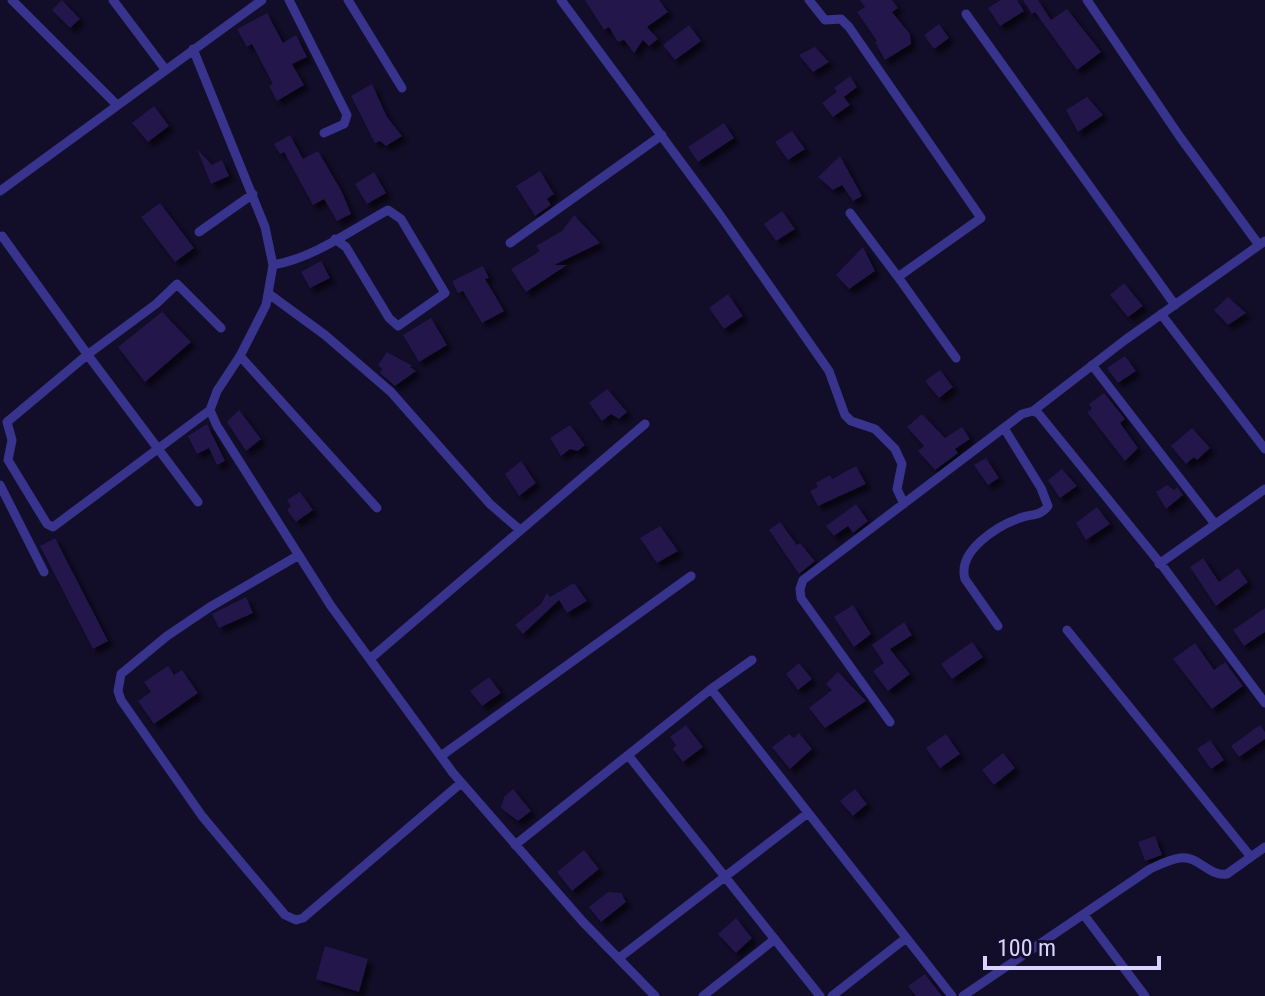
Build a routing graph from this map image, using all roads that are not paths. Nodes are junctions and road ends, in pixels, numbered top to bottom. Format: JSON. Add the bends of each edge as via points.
{"nodes":[{"id":1,"x":12,"y":0,"type":"edge"},
{"id":2,"x":113,"y":0,"type":"edge"},
{"id":3,"x":262,"y":0,"type":"edge"},
{"id":4,"x":289,"y":0,"type":"edge"},
{"id":5,"x":348,"y":0,"type":"edge"},
{"id":6,"x":561,"y":0,"type":"edge"},
{"id":7,"x":809,"y":0,"type":"edge"},
{"id":8,"x":1087,"y":0,"type":"edge"},
{"id":9,"x":966,"y":14,"type":"dead end"},
{"id":10,"x":193,"y":49,"type":"junction"},
{"id":11,"x":165,"y":69,"type":"junction"},
{"id":12,"x":402,"y":88,"type":"dead end"},
{"id":13,"x":117,"y":105,"type":"junction"},
{"id":14,"x":324,"y":133,"type":"dead end"},
{"id":15,"x":662,"y":135,"type":"junction"},
{"id":16,"x":0,"y":191,"type":"edge"},
{"id":17,"x":253,"y":194,"type":"junction"},
{"id":18,"x":850,"y":213,"type":"dead end"},
{"id":19,"x":199,"y":232,"type":"dead end"},
{"id":20,"x":2,"y":236,"type":"dead end"},
{"id":21,"x":335,"y":239,"type":"junction"},
{"id":22,"x":510,"y":243,"type":"dead end"},
{"id":23,"x":1262,"y":243,"type":"edge"},
{"id":24,"x":273,"y":265,"type":"junction"},
{"id":25,"x":898,"y":277,"type":"junction"},
{"id":26,"x":269,"y":294,"type":"junction"},
{"id":27,"x":1175,"y":305,"type":"junction"},
{"id":28,"x":1161,"y":314,"type":"junction"},
{"id":29,"x":221,"y":328,"type":"dead end"},
{"id":30,"x":87,"y":355,"type":"junction"},
{"id":31,"x":240,"y":356,"type":"junction"},
{"id":32,"x":956,"y":358,"type":"dead end"},
{"id":33,"x":1092,"y":365,"type":"junction"},
{"id":34,"x":210,"y":410,"type":"junction"},
{"id":35,"x":1033,"y":411,"type":"junction"},
{"id":36,"x":645,"y":424,"type":"dead end"},
{"id":37,"x":1004,"y":428,"type":"junction"},
{"id":38,"x":157,"y":447,"type":"junction"},
{"id":39,"x":1265,"y":449,"type":"edge"},
{"id":40,"x":0,"y":485,"type":"edge"},
{"id":41,"x":1265,"y":489,"type":"edge"},
{"id":42,"x":198,"y":502,"type":"dead end"},
{"id":43,"x":904,"y":504,"type":"junction"},
{"id":44,"x":377,"y":508,"type":"dead end"},
{"id":45,"x":1215,"y":524,"type":"junction"},
{"id":46,"x":520,"y":530,"type":"junction"},
{"id":47,"x":299,"y":555,"type":"junction"},
{"id":48,"x":1159,"y":564,"type":"junction"},
{"id":49,"x":44,"y":572,"type":"dead end"},
{"id":50,"x":691,"y":576,"type":"dead end"},
{"id":51,"x":998,"y":626,"type":"dead end"},
{"id":52,"x":1067,"y":630,"type":"dead end"},
{"id":53,"x":371,"y":658,"type":"junction"},
{"id":54,"x":752,"y":660,"type":"dead end"},
{"id":55,"x":711,"y":689,"type":"junction"},
{"id":56,"x":1265,"y":703,"type":"edge"},
{"id":57,"x":890,"y":722,"type":"dead end"},
{"id":58,"x":628,"y":755,"type":"junction"},
{"id":59,"x":441,"y":756,"type":"junction"},
{"id":60,"x":461,"y":783,"type":"junction"},
{"id":61,"x":808,"y":813,"type":"junction"},
{"id":62,"x":515,"y":845,"type":"junction"},
{"id":63,"x":1265,"y":847,"type":"edge"},
{"id":64,"x":1251,"y":857,"type":"junction"},
{"id":65,"x":725,"y":876,"type":"junction"},
{"id":66,"x":1084,"y":915,"type":"junction"},
{"id":67,"x":906,"y":938,"type":"junction"},
{"id":68,"x":775,"y":939,"type":"junction"},
{"id":69,"x":619,"y":958,"type":"junction"},
{"id":70,"x":655,"y":996,"type":"edge"},
{"id":71,"x":703,"y":996,"type":"edge"},
{"id":72,"x":820,"y":996,"type":"edge"},
{"id":73,"x":832,"y":996,"type":"edge"},
{"id":74,"x":952,"y":996,"type":"edge"},
{"id":75,"x":963,"y":996,"type":"edge"},
{"id":76,"x":1145,"y":996,"type":"edge"}],
"edges":[{"from":1,"to":13,"type":"street"},
{"from":2,"to":11,"type":"street"},
{"from":3,"to":10,"type":"street"},
{"from":4,"to":14,"type":"street","via":[[347,114],[344,124]]},
{"from":5,"to":12,"type":"street"},
{"from":6,"to":15,"type":"street"},
{"from":7,"to":25,"type":"street","via":[[825,20],[841,19],[849,27],[981,218]]},
{"from":8,"to":23,"type":"street","via":[[1180,137]]},
{"from":9,"to":27,"type":"street"},
{"from":10,"to":11,"type":"street"},
{"from":10,"to":17,"type":"street"},
{"from":11,"to":13,"type":"street"},
{"from":13,"to":16,"type":"street"},
{"from":15,"to":22,"type":"street"},
{"from":15,"to":43,"type":"street","via":[[829,371],[845,415],[875,429],[895,449],[902,464],[897,489]]},
{"from":17,"to":19,"type":"street"},
{"from":17,"to":24,"type":"street"},
{"from":18,"to":25,"type":"street"},
{"from":20,"to":30,"type":"street"},
{"from":21,"to":21,"type":"street","via":[[393,211],[445,293],[398,326],[346,247]]},
{"from":21,"to":24,"type":"street","via":[[300,259]]},
{"from":23,"to":27,"type":"street"},
{"from":24,"to":26,"type":"street"},
{"from":25,"to":32,"type":"street"},
{"from":26,"to":31,"type":"street"},
{"from":26,"to":46,"type":"street","via":[[391,392],[490,504]]},
{"from":27,"to":28,"type":"street"},
{"from":28,"to":33,"type":"street"},
{"from":28,"to":39,"type":"street"},
{"from":29,"to":30,"type":"street","via":[[177,284]]},
{"from":30,"to":38,"type":"street"},
{"from":30,"to":38,"type":"street","via":[[7,422],[12,440],[8,460],[47,524],[58,525]]},
{"from":31,"to":34,"type":"street"},
{"from":31,"to":44,"type":"street"},
{"from":33,"to":35,"type":"street"},
{"from":33,"to":45,"type":"street"},
{"from":34,"to":38,"type":"street"},
{"from":34,"to":47,"type":"street"},
{"from":35,"to":37,"type":"street"},
{"from":35,"to":48,"type":"street"},
{"from":36,"to":46,"type":"street"},
{"from":37,"to":43,"type":"street"},
{"from":37,"to":51,"type":"street","via":[[1048,506],[993,533],[964,562],[965,579]]},
{"from":38,"to":42,"type":"street"},
{"from":40,"to":49,"type":"street"},
{"from":41,"to":45,"type":"street"},
{"from":43,"to":57,"type":"street","via":[[810,574],[800,589],[813,617]]},
{"from":45,"to":48,"type":"street"},
{"from":46,"to":53,"type":"street"},
{"from":47,"to":53,"type":"street"},
{"from":47,"to":60,"type":"street","via":[[200,614],[121,674],[121,700],[202,816],[285,915],[296,920]]},
{"from":48,"to":56,"type":"street"},
{"from":50,"to":59,"type":"street"},
{"from":52,"to":64,"type":"street"},
{"from":53,"to":59,"type":"street"},
{"from":54,"to":55,"type":"street"},
{"from":55,"to":58,"type":"street"},
{"from":55,"to":61,"type":"street"},
{"from":58,"to":62,"type":"street"},
{"from":58,"to":65,"type":"street"},
{"from":59,"to":60,"type":"street"},
{"from":60,"to":62,"type":"street"},
{"from":61,"to":65,"type":"street"},
{"from":61,"to":67,"type":"street"},
{"from":62,"to":69,"type":"street"},
{"from":63,"to":64,"type":"street"},
{"from":64,"to":66,"type":"street","via":[[1219,876],[1188,858],[1166,862]]},
{"from":65,"to":68,"type":"street"},
{"from":65,"to":69,"type":"street"},
{"from":66,"to":75,"type":"street"},
{"from":66,"to":76,"type":"street"},
{"from":67,"to":73,"type":"street"},
{"from":67,"to":74,"type":"street"},
{"from":68,"to":71,"type":"street"},
{"from":68,"to":72,"type":"street"},
{"from":69,"to":70,"type":"street"}]}
